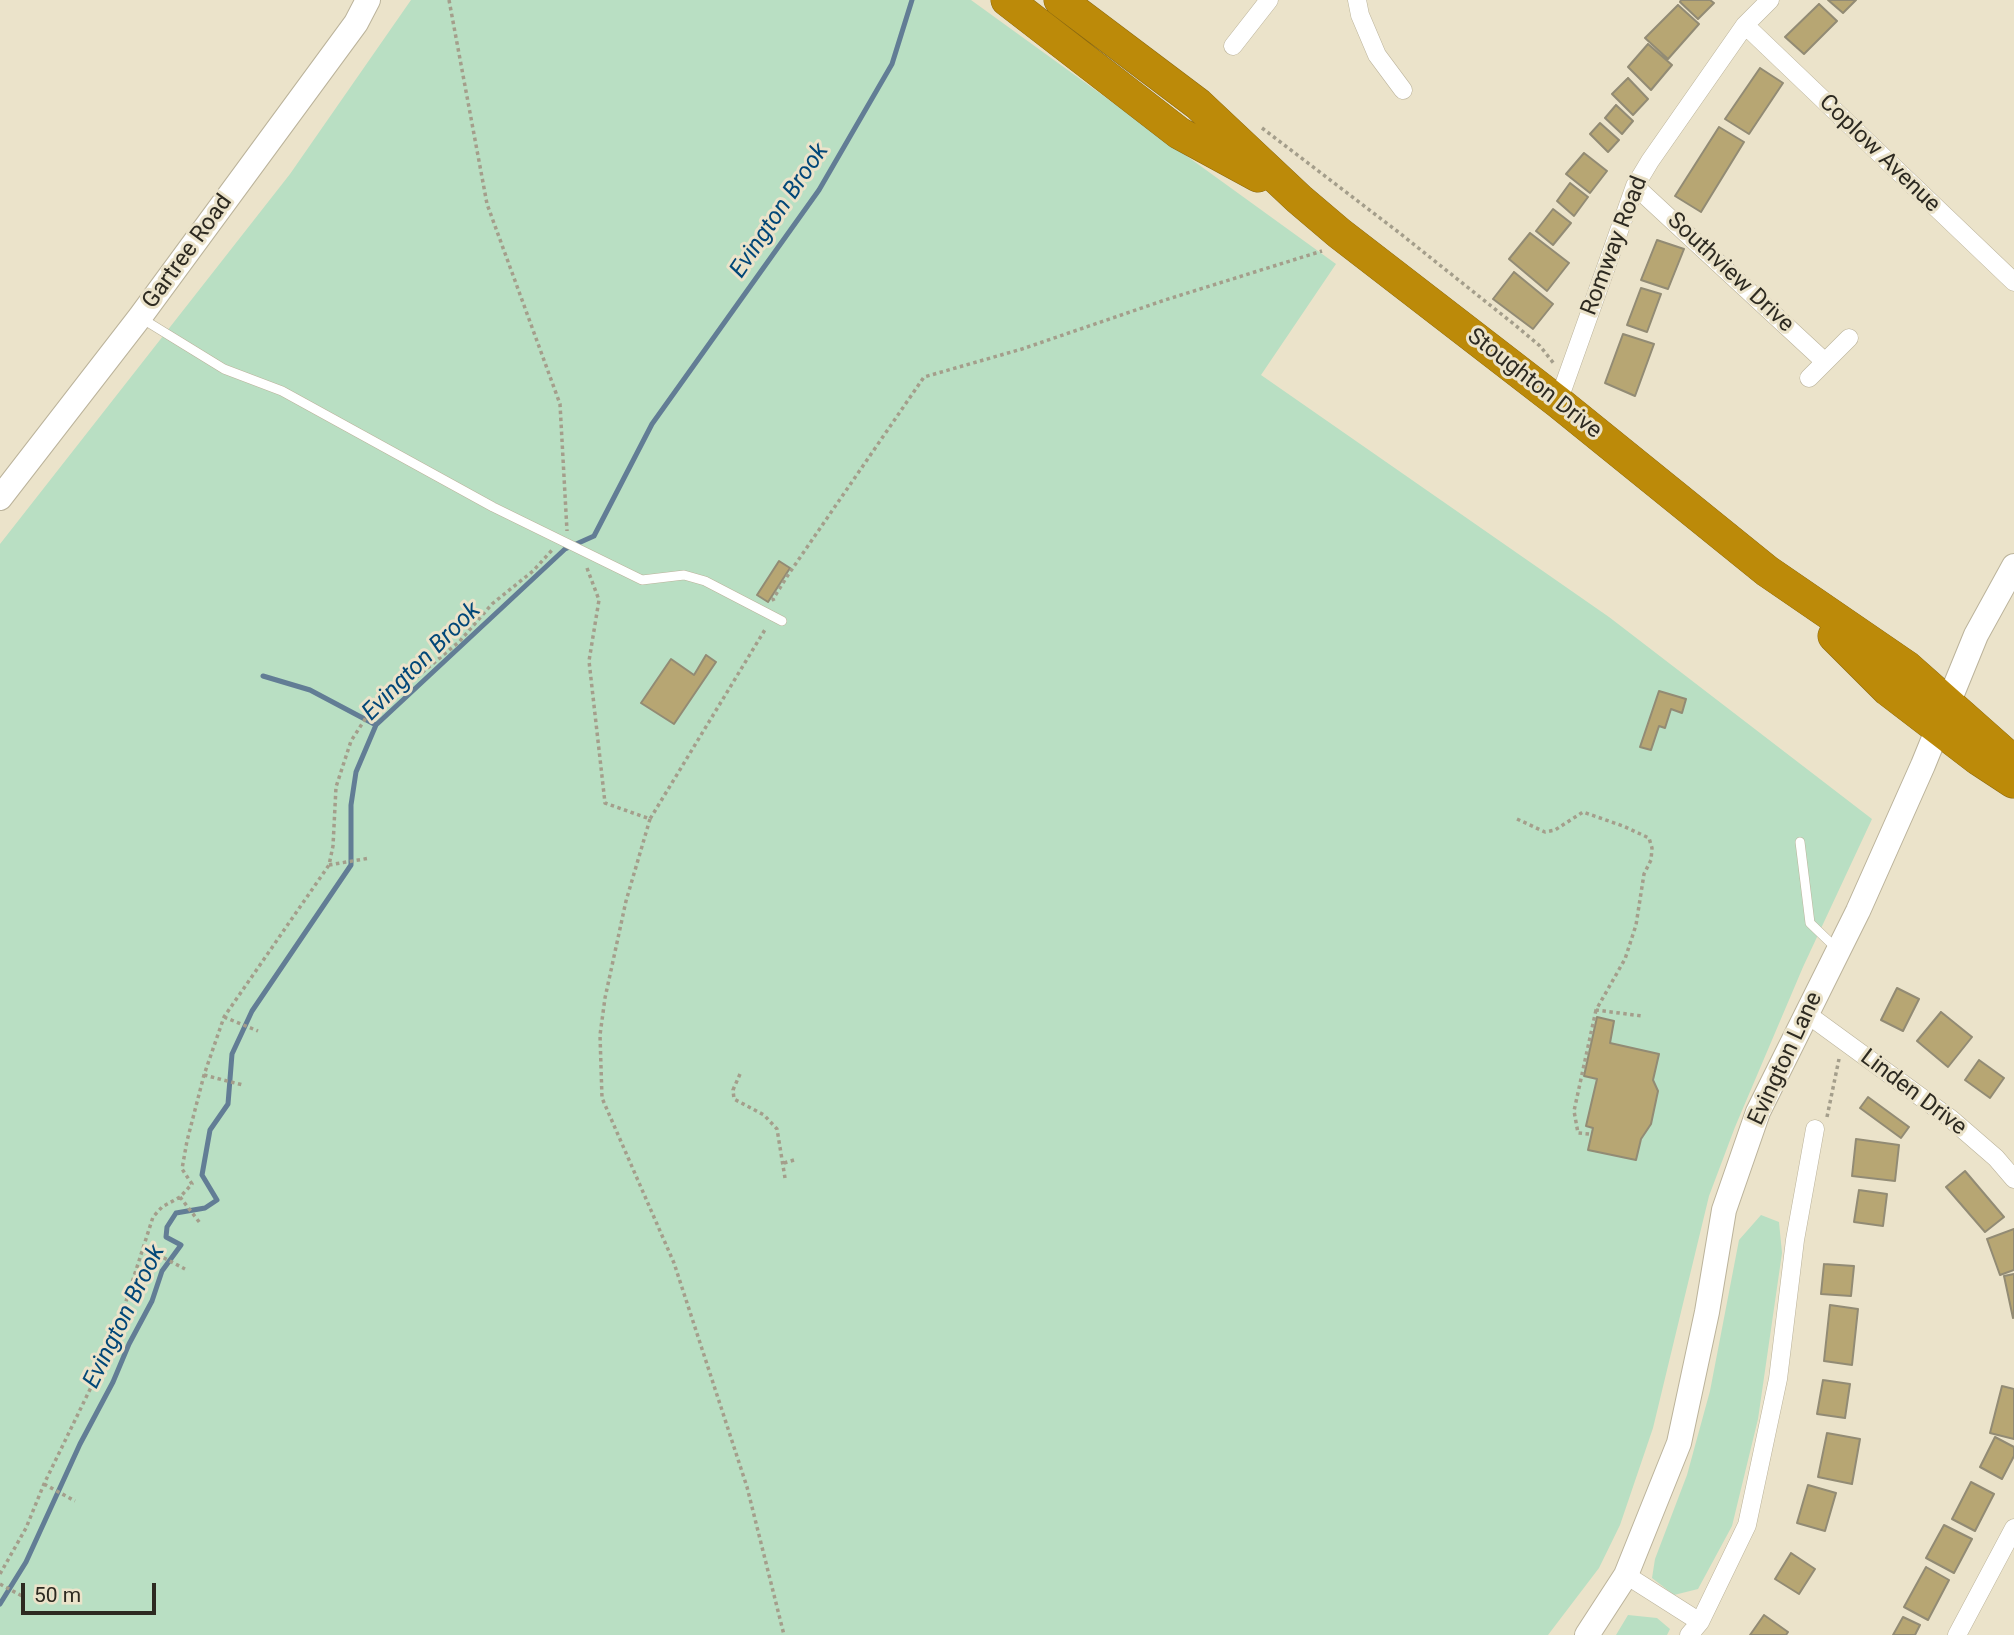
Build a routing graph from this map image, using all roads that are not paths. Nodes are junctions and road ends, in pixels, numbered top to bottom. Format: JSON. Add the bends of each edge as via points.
{"nodes":[{"id":1,"x":368,"y":0,"type":"edge"},
{"id":2,"x":1006,"y":0,"type":"edge"},
{"id":3,"x":1060,"y":0,"type":"edge"},
{"id":4,"x":1269,"y":0,"type":"edge"},
{"id":5,"x":1357,"y":0,"type":"edge"},
{"id":6,"x":1770,"y":0,"type":"edge"},
{"id":7,"x":1745,"y":25,"type":"junction"},
{"id":8,"x":1233,"y":46,"type":"dead end"},
{"id":9,"x":1403,"y":90,"type":"dead end"},
{"id":10,"x":1635,"y":186,"type":"junction"},
{"id":11,"x":1299,"y":199,"type":"junction"},
{"id":12,"x":2014,"y":282,"type":"edge"},
{"id":13,"x":139,"y":317,"type":"junction"},
{"id":14,"x":1849,"y":338,"type":"dead end"},
{"id":15,"x":1824,"y":361,"type":"junction"},
{"id":16,"x":1809,"y":377,"type":"dead end"},
{"id":17,"x":1562,"y":390,"type":"junction"},
{"id":18,"x":0,"y":498,"type":"edge"},
{"id":19,"x":2014,"y":566,"type":"edge"},
{"id":20,"x":782,"y":621,"type":"road end"},
{"id":21,"x":1943,"y":716,"type":"junction"},
{"id":22,"x":2014,"y":762,"type":"edge"},
{"id":23,"x":2014,"y":783,"type":"edge"},
{"id":24,"x":1800,"y":842,"type":"dead end"},
{"id":25,"x":1838,"y":949,"type":"junction"},
{"id":26,"x":1807,"y":1014,"type":"junction"},
{"id":27,"x":1815,"y":1129,"type":"road end"},
{"id":28,"x":2014,"y":1179,"type":"edge"},
{"id":29,"x":2014,"y":1528,"type":"edge"},
{"id":30,"x":1626,"y":1575,"type":"junction"},
{"id":31,"x":1694,"y":1629,"type":"edge"},
{"id":32,"x":1587,"y":1635,"type":"edge"},
{"id":33,"x":1957,"y":1635,"type":"edge"}],
"edges":[{"from":1,"to":13,"type":"main road","name":"Gartree Road","via":[[356,23]]},
{"from":2,"to":11,"type":"highway","name":"Stoughton Drive","via":[[1179,133]]},
{"from":3,"to":11,"type":"highway","name":"Stoughton Drive","via":[[1198,104]]},
{"from":4,"to":8,"type":"street"},
{"from":5,"to":9,"type":"street","via":[[1377,55]]},
{"from":6,"to":7,"type":"street","name":"Romway Road"},
{"from":7,"to":10,"type":"street","name":"Romway Road"},
{"from":7,"to":12,"type":"street","name":"Coplow Avenue"},
{"from":10,"to":15,"type":"street","name":"Southview Drive"},
{"from":10,"to":17,"type":"street","name":"Romway Road"},
{"from":11,"to":17,"type":"highway","name":"Stoughton Drive","via":[[1351,242]]},
{"from":13,"to":18,"type":"main road","name":"Gartree Road"},
{"from":13,"to":20,"type":"lane","via":[[224,369],[282,391],[493,507],[642,580],[684,575],[705,581]]},
{"from":14,"to":15,"type":"street"},
{"from":15,"to":16,"type":"street"},
{"from":17,"to":21,"type":"highway","name":"Stoughton Drive","via":[[1768,571],[1888,690]]},
{"from":19,"to":21,"type":"main road","name":"Evington Lane","via":[[1976,635]]},
{"from":21,"to":22,"type":"highway"},
{"from":21,"to":23,"type":"highway"},
{"from":21,"to":25,"type":"main road","name":"Evington Lane"},
{"from":24,"to":25,"type":"lane","via":[[1810,923]]},
{"from":25,"to":26,"type":"main road","name":"Evington Lane"},
{"from":26,"to":28,"type":"street","name":"Linden Drive","via":[[1951,1119]]},
{"from":26,"to":30,"type":"main road","name":"Evington Lane","via":[[1758,1112],[1724,1210],[1679,1443]]},
{"from":27,"to":31,"type":"street","via":[[1795,1240],[1778,1379],[1747,1525]]},
{"from":29,"to":33,"type":"street"},
{"from":30,"to":31,"type":"street"},
{"from":30,"to":32,"type":"main road","name":"Evington Lane"}]}
